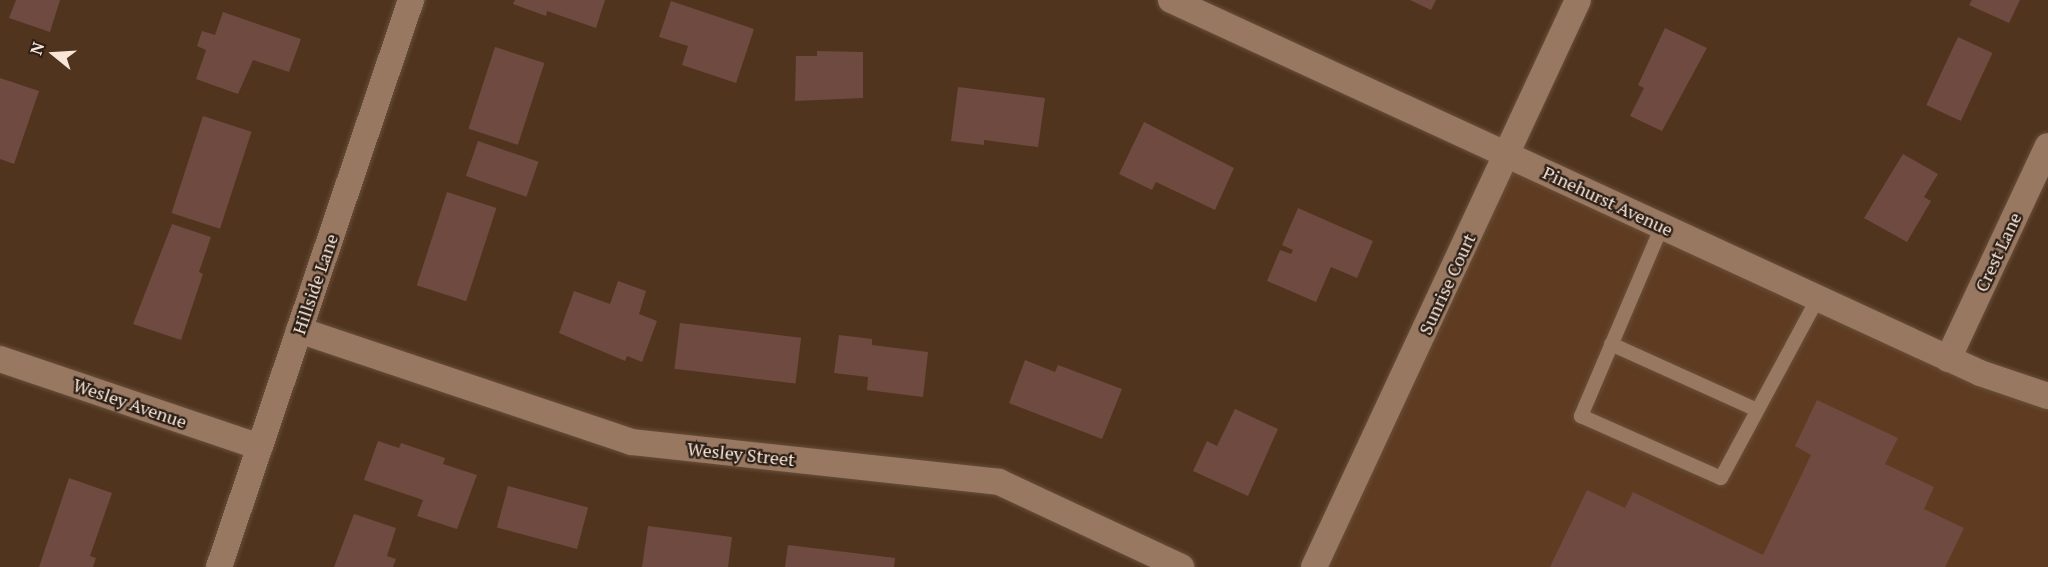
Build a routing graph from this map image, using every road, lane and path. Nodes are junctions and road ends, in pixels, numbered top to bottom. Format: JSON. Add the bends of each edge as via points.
{"nodes":[{"id":1,"x":411,"y":0,"type":"edge"},
{"id":2,"x":1171,"y":0,"type":"edge"},
{"id":3,"x":1578,"y":0,"type":"edge"},
{"id":4,"x":2048,"y":146,"type":"edge"},
{"id":5,"x":1507,"y":154,"type":"junction"},
{"id":6,"x":1662,"y":226,"type":"junction"},
{"id":7,"x":1818,"y":298,"type":"junction"},
{"id":8,"x":299,"y":330,"type":"junction"},
{"id":9,"x":1611,"y":345,"type":"junction"},
{"id":10,"x":0,"y":359,"type":"edge"},
{"id":11,"x":1948,"y":359,"type":"junction"},
{"id":12,"x":2048,"y":396,"type":"edge"},
{"id":13,"x":1757,"y":410,"type":"junction"},
{"id":14,"x":260,"y":447,"type":"junction"},
{"id":15,"x":219,"y":567,"type":"edge"},
{"id":16,"x":1181,"y":567,"type":"edge"},
{"id":17,"x":1314,"y":567,"type":"edge"}],
"edges":[{"from":1,"to":8,"type":"street","name":"Hillside Lane"},
{"from":2,"to":5,"type":"street","name":"Pinehurst Avenue"},
{"from":3,"to":5,"type":"street","name":"Sunrise Court"},
{"from":4,"to":11,"type":"street","name":"Crest Lane"},
{"from":5,"to":6,"type":"street","name":"Pinehurst Avenue"},
{"from":5,"to":17,"type":"street","name":"Sunrise Court"},
{"from":6,"to":7,"type":"street","name":"Pinehurst Avenue"},
{"from":6,"to":9,"type":"lane"},
{"from":7,"to":11,"type":"street","name":"Pinehurst Avenue"},
{"from":7,"to":13,"type":"lane"},
{"from":8,"to":14,"type":"street","name":"Hillside Lane"},
{"from":8,"to":16,"type":"street","name":"Wesley Street","via":[[632,442],[999,482]]},
{"from":9,"to":13,"type":"lane"},
{"from":9,"to":13,"type":"lane","via":[[1581,416],[1592,421],[1721,478]]},
{"from":10,"to":14,"type":"street","name":"Wesley Avenue"},
{"from":11,"to":12,"type":"street","name":"Pinehurst Avenue"},
{"from":14,"to":15,"type":"street","name":"Hillside Lane"}]}
